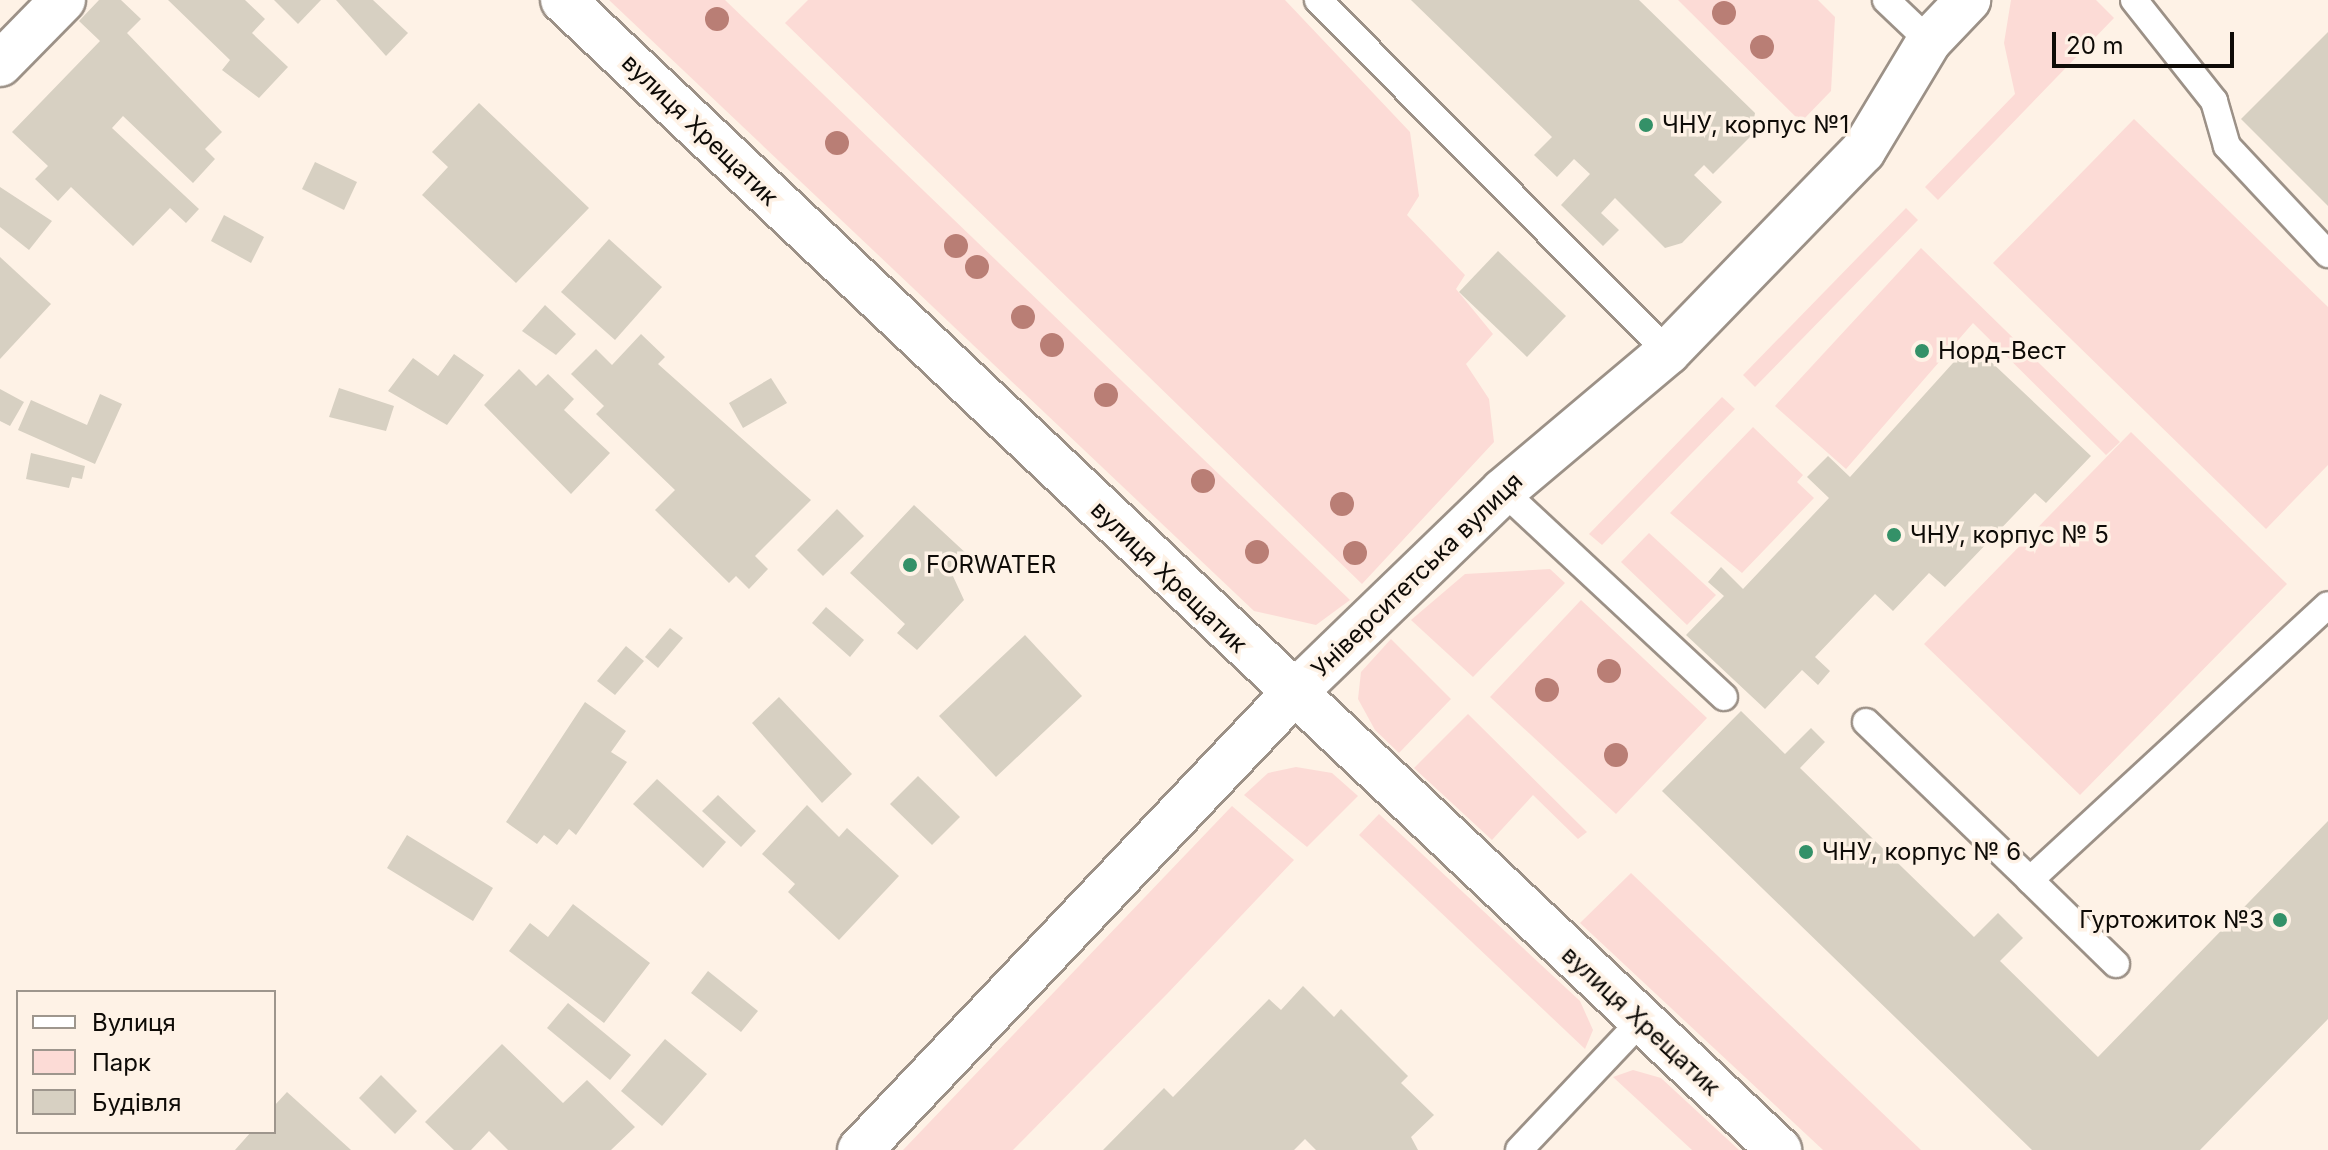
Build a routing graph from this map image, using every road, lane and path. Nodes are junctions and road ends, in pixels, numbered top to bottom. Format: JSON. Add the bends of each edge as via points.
{"nodes":[{"id":1,"x":63,"y":0,"type":"edge"},
{"id":2,"x":563,"y":0,"type":"edge"},
{"id":3,"x":1318,"y":0,"type":"edge"},
{"id":4,"x":1886,"y":0,"type":"edge"},
{"id":5,"x":1968,"y":0,"type":"edge"},
{"id":6,"x":2134,"y":0,"type":"edge"},
{"id":7,"x":1929,"y":41,"type":"junction"},
{"id":8,"x":0,"y":64,"type":"edge"},
{"id":9,"x":2328,"y":254,"type":"edge"},
{"id":10,"x":1668,"y":352,"type":"junction"},
{"id":11,"x":1503,"y":491,"type":"junction"},
{"id":12,"x":2328,"y":605,"type":"edge"},
{"id":13,"x":1292,"y":695,"type":"junction"},
{"id":14,"x":1724,"y":697,"type":"dead end"},
{"id":15,"x":1866,"y":722,"type":"dead end"},
{"id":16,"x":2030,"y":880,"type":"junction"},
{"id":17,"x":2116,"y":964,"type":"dead end"},
{"id":18,"x":1641,"y":1021,"type":"junction"},
{"id":19,"x":860,"y":1150,"type":"edge"},
{"id":20,"x":1519,"y":1150,"type":"edge"},
{"id":21,"x":1779,"y":1150,"type":"edge"}],
"edges":[{"from":1,"to":8,"type":"street"},
{"from":2,"to":13,"type":"street","name":"вулиця Хрещатик"},
{"from":3,"to":10,"type":"lane"},
{"from":4,"to":7,"type":"lane"},
{"from":5,"to":7,"type":"street","name":"Університетська вулиця"},
{"from":6,"to":9,"type":"lane","via":[[2214,101],[2227,146]]},
{"from":7,"to":10,"type":"street","name":"Університетська вулиця","via":[[1863,151]]},
{"from":10,"to":11,"type":"street","name":"Університетська вулиця"},
{"from":11,"to":13,"type":"street","name":"Університетська вулиця"},
{"from":11,"to":14,"type":"lane"},
{"from":12,"to":16,"type":"lane"},
{"from":13,"to":18,"type":"street","name":"вулиця Хрещатик"},
{"from":13,"to":19,"type":"street","name":"Університетська вулиця"},
{"from":15,"to":16,"type":"lane"},
{"from":16,"to":17,"type":"lane"},
{"from":18,"to":20,"type":"lane"},
{"from":18,"to":21,"type":"street","name":"вулиця Хрещатик"}]}
